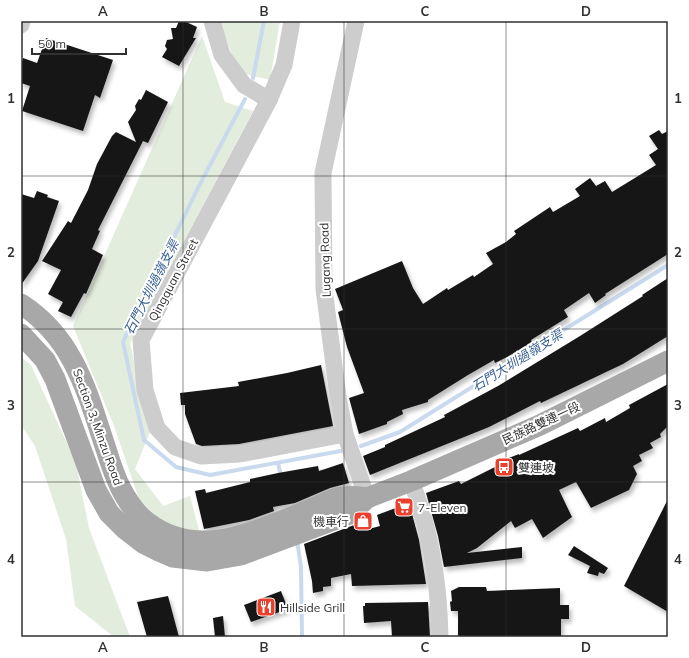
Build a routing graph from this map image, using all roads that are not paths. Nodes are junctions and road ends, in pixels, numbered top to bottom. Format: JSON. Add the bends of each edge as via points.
{"nodes":[{"id":1,"x":22,"y":21,"type":"edge"},
{"id":2,"x":212,"y":21,"type":"edge"},
{"id":3,"x":292,"y":21,"type":"edge"},
{"id":4,"x":356,"y":21,"type":"edge"},
{"id":5,"x":21,"y":25,"type":"edge"},
{"id":6,"x":269,"y":100,"type":"junction"},
{"id":7,"x":21,"y":304,"type":"edge"},
{"id":8,"x":21,"y":334,"type":"edge"},
{"id":9,"x":668,"y":361,"type":"edge"},
{"id":10,"x":345,"y":434,"type":"junction"},
{"id":11,"x":411,"y":481,"type":"junction"},
{"id":12,"x":367,"y":498,"type":"junction"},
{"id":13,"x":440,"y":637,"type":"edge"}],
"edges":[{"from":1,"to":5,"type":"street"},
{"from":2,"to":6,"type":"street","via":[[222,54],[244,85]]},
{"from":3,"to":6,"type":"street","name":"Qingquan Street","via":[[284,65]]},
{"from":4,"to":10,"type":"street","name":"Lugang Road","via":[[323,173],[324,289]]},
{"from":6,"to":10,"type":"street","name":"Qingquan Street","via":[[141,340],[145,390],[157,428],[175,447],[201,456],[240,454]]},
{"from":7,"to":12,"type":"main road","name":"Section 3, Minzu Road","via":[[44,320],[71,355],[85,386],[115,477],[131,504],[156,528],[193,542],[211,542],[261,529],[342,497]]},
{"from":8,"to":12,"type":"main road","name":"Section 3, Minzu Road","via":[[45,360],[55,379],[96,490],[109,513],[143,542],[173,557],[207,562],[241,555],[350,514]]},
{"from":9,"to":11,"type":"main road","name":"民族路雙連一段","via":[[540,425]]},
{"from":10,"to":12,"type":"street","name":"Lugang Road"},
{"from":11,"to":12,"type":"main road","name":"Section 3, Minzu Road"},
{"from":11,"to":13,"type":"street","via":[[422,506],[434,562]]}]}
